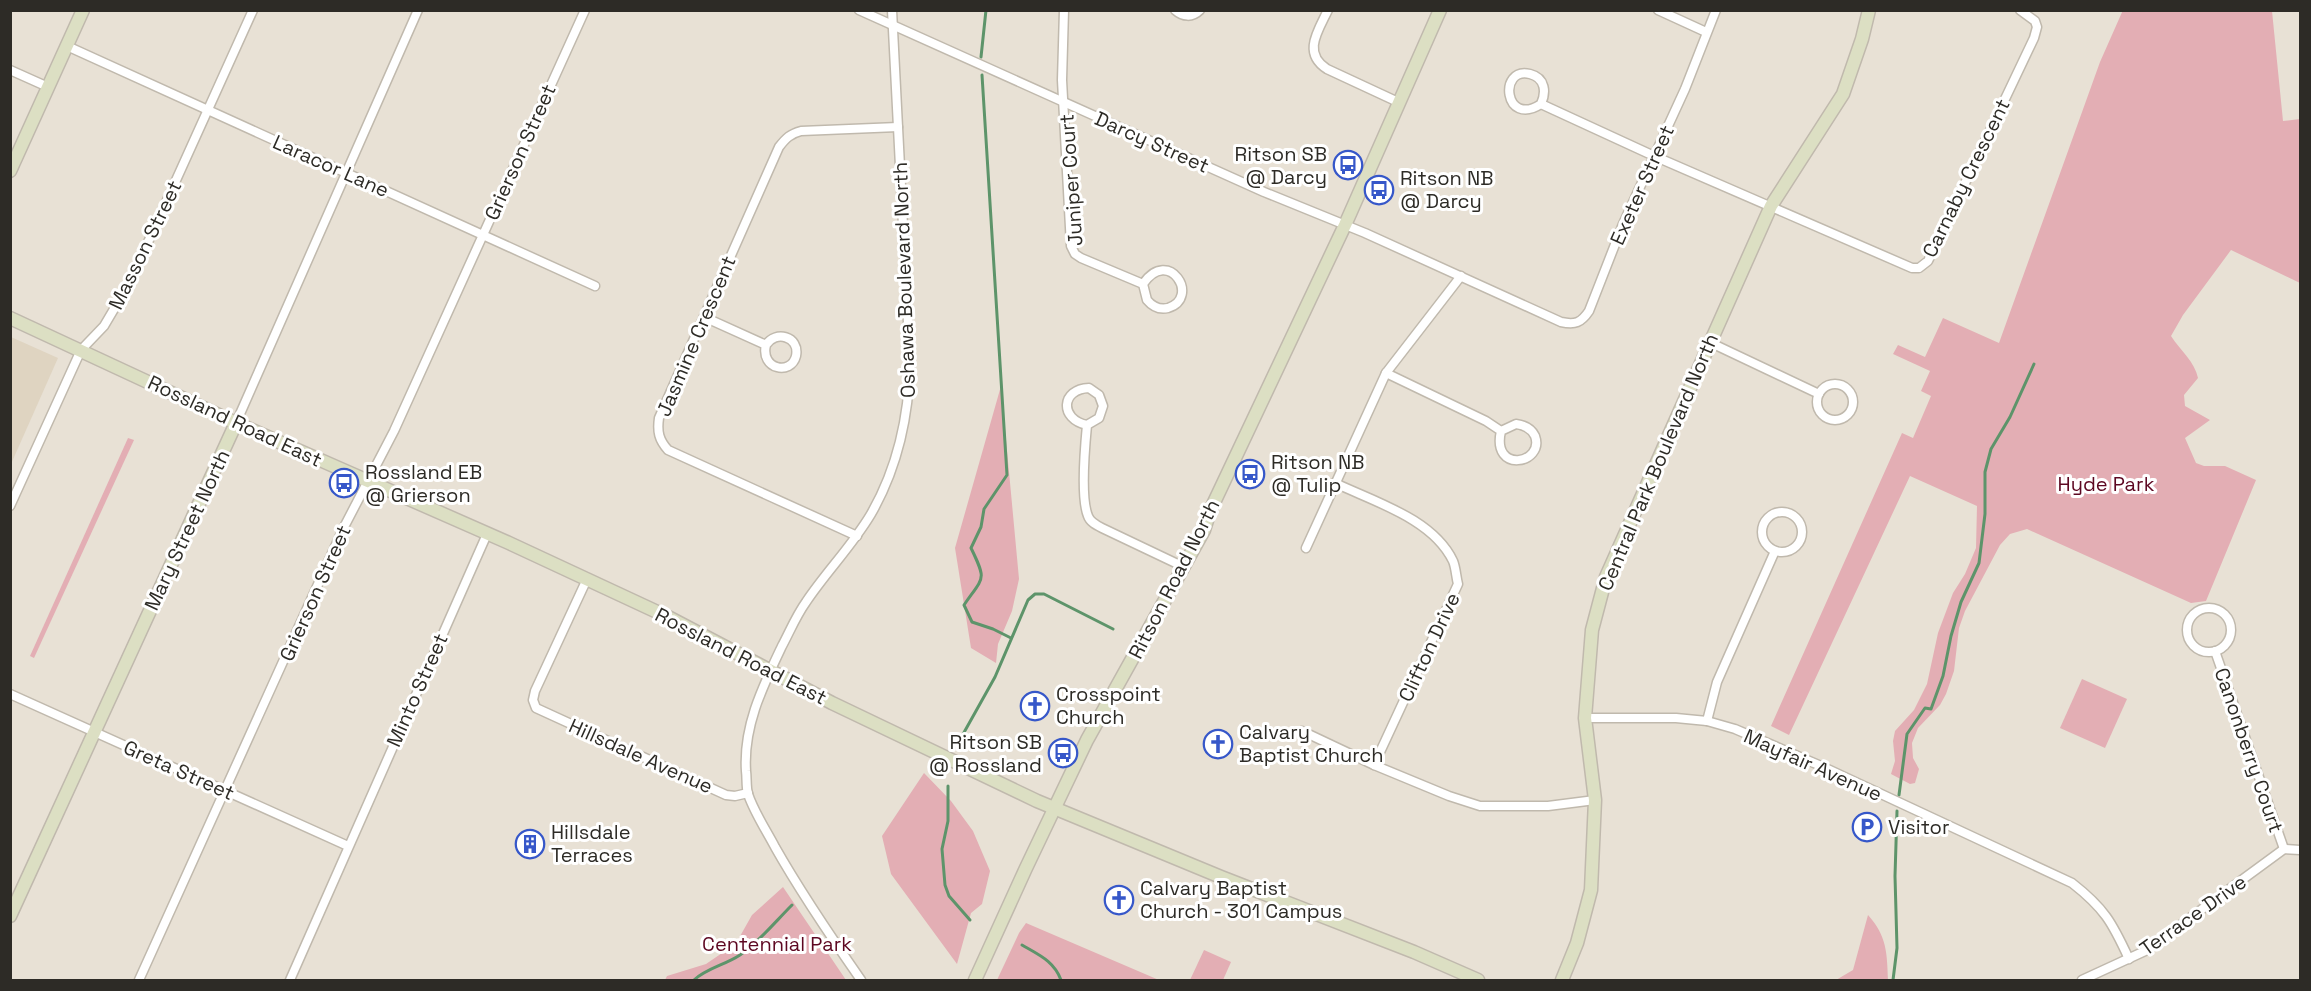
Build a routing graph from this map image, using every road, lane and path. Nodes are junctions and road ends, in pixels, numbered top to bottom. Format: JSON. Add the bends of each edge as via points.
{"nodes":[{"id":1,"x":83,"y":10,"type":"edge"},
{"id":2,"x":253,"y":10,"type":"edge"},
{"id":3,"x":418,"y":10,"type":"edge"},
{"id":4,"x":585,"y":10,"type":"edge"},
{"id":5,"x":859,"y":10,"type":"edge"},
{"id":6,"x":892,"y":10,"type":"edge"},
{"id":7,"x":1064,"y":10,"type":"edge"},
{"id":8,"x":1174,"y":10,"type":"edge"},
{"id":9,"x":1200,"y":10,"type":"edge"},
{"id":10,"x":1328,"y":10,"type":"edge"},
{"id":11,"x":1440,"y":10,"type":"edge"},
{"id":12,"x":1658,"y":10,"type":"edge"},
{"id":13,"x":1716,"y":10,"type":"edge"},
{"id":14,"x":1869,"y":10,"type":"edge"},
{"id":15,"x":2020,"y":10,"type":"edge"},
{"id":16,"x":892,"y":26,"type":"junction"},
{"id":17,"x":1706,"y":32,"type":"junction"},
{"id":18,"x":67,"y":46,"type":"junction"},
{"id":19,"x":10,"y":70,"type":"edge"},
{"id":20,"x":48,"y":87,"type":"junction"},
{"id":21,"x":1398,"y":102,"type":"junction"},
{"id":22,"x":1065,"y":104,"type":"junction"},
{"id":23,"x":1541,"y":104,"type":"junction"},
{"id":24,"x":209,"y":112,"type":"junction"},
{"id":25,"x":898,"y":127,"type":"junction"},
{"id":26,"x":1654,"y":156,"type":"junction"},
{"id":27,"x":10,"y":171,"type":"edge"},
{"id":28,"x":347,"y":173,"type":"junction"},
{"id":29,"x":1771,"y":206,"type":"junction"},
{"id":30,"x":1345,"y":225,"type":"junction"},
{"id":31,"x":483,"y":234,"type":"junction"},
{"id":32,"x":1461,"y":276,"type":"junction"},
{"id":33,"x":1143,"y":284,"type":"junction"},
{"id":34,"x":595,"y":286,"type":"dead end"},
{"id":35,"x":1545,"y":313,"type":"joint"},
{"id":36,"x":704,"y":316,"type":"junction"},
{"id":37,"x":10,"y":318,"type":"edge"},
{"id":38,"x":1709,"y":342,"type":"junction"},
{"id":39,"x":766,"y":345,"type":"dead end"},
{"id":40,"x":81,"y":350,"type":"junction"},
{"id":41,"x":1386,"y":373,"type":"junction"},
{"id":42,"x":1819,"y":394,"type":"junction"},
{"id":43,"x":236,"y":423,"type":"junction"},
{"id":44,"x":1087,"y":425,"type":"junction"},
{"id":45,"x":1501,"y":432,"type":"junction"},
{"id":46,"x":367,"y":481,"type":"junction"},
{"id":47,"x":1335,"y":483,"type":"junction"},
{"id":48,"x":10,"y":506,"type":"edge"},
{"id":49,"x":487,"y":534,"type":"junction"},
{"id":50,"x":857,"y":536,"type":"junction"},
{"id":51,"x":1306,"y":548,"type":"dead end"},
{"id":52,"x":1775,"y":551,"type":"junction"},
{"id":53,"x":1184,"y":567,"type":"junction"},
{"id":54,"x":587,"y":579,"type":"junction"},
{"id":55,"x":2215,"y":651,"type":"junction"},
{"id":56,"x":770,"y":671,"type":"junction"},
{"id":57,"x":10,"y":694,"type":"edge"},
{"id":58,"x":1585,"y":718,"type":"junction"},
{"id":59,"x":1707,"y":721,"type":"junction"},
{"id":60,"x":1302,"y":731,"type":"dead end"},
{"id":61,"x":94,"y":732,"type":"junction"},
{"id":62,"x":1374,"y":765,"type":"junction"},
{"id":63,"x":226,"y":790,"type":"junction"},
{"id":64,"x":748,"y":793,"type":"junction"},
{"id":65,"x":1594,"y":800,"type":"junction"},
{"id":66,"x":1054,"y":808,"type":"junction"},
{"id":67,"x":348,"y":846,"type":"junction"},
{"id":68,"x":2284,"y":849,"type":"junction"},
{"id":69,"x":2301,"y":850,"type":"edge"},
{"id":70,"x":10,"y":916,"type":"edge"},
{"id":71,"x":2129,"y":959,"type":"junction"},
{"id":72,"x":139,"y":981,"type":"edge"},
{"id":73,"x":290,"y":981,"type":"edge"},
{"id":74,"x":861,"y":981,"type":"edge"},
{"id":75,"x":975,"y":981,"type":"edge"},
{"id":76,"x":1478,"y":981,"type":"edge"},
{"id":77,"x":1562,"y":981,"type":"edge"},
{"id":78,"x":2082,"y":981,"type":"edge"}],
"edges":[{"from":1,"to":18,"type":"main road"},
{"from":2,"to":24,"type":"street","name":"Masson Street"},
{"from":3,"to":28,"type":"street","name":"Mary Street North"},
{"from":4,"to":31,"type":"street","name":"Grierson Street"},
{"from":5,"to":16,"type":"street","name":"Darcy Street"},
{"from":6,"to":16,"type":"street","name":"Oshawa Boulevard North"},
{"from":7,"to":22,"type":"street","name":"Juniper Court"},
{"from":8,"to":9,"type":"street","via":[[1187,16]]},
{"from":10,"to":21,"type":"street","via":[[1315,39],[1313,55],[1317,62]]},
{"from":11,"to":21,"type":"main road","name":"Ritson Road North"},
{"from":12,"to":17,"type":"street"},
{"from":13,"to":17,"type":"street","name":"Exeter Street"},
{"from":14,"to":29,"type":"main road","name":"Central Park Boulevard North","via":[[1843,94]]},
{"from":15,"to":29,"type":"street","name":"Carnaby Crescent","via":[[2036,21],[2034,38],[1928,261],[1912,268]]},
{"from":16,"to":22,"type":"street","name":"Darcy Street"},
{"from":16,"to":25,"type":"street","name":"Oshawa Boulevard North"},
{"from":17,"to":26,"type":"street","name":"Exeter Street"},
{"from":18,"to":20,"type":"main road"},
{"from":18,"to":24,"type":"street","name":"Laracor Lane"},
{"from":19,"to":20,"type":"street"},
{"from":20,"to":27,"type":"main road"},
{"from":21,"to":30,"type":"main road","name":"Ritson Road North"},
{"from":22,"to":30,"type":"street","name":"Darcy Street"},
{"from":22,"to":33,"type":"street","name":"Juniper Court","via":[[1071,246],[1081,258]]},
{"from":23,"to":23,"type":"street","via":[[1545,92],[1541,81],[1526,73],[1515,78],[1509,88],[1514,105],[1531,110]]},
{"from":23,"to":26,"type":"street"},
{"from":24,"to":28,"type":"street","name":"Laracor Lane"},
{"from":24,"to":40,"type":"street","name":"Masson Street","via":[[125,292],[104,326]]},
{"from":25,"to":36,"type":"street","name":"Jasmine Crescent","via":[[791,133],[779,147]]},
{"from":25,"to":50,"type":"street","name":"Oshawa Boulevard North","via":[[909,401],[902,437],[885,484]]},
{"from":26,"to":29,"type":"street"},
{"from":26,"to":35,"type":"street","name":"Exeter Street","via":[[1589,311],[1582,321],[1572,324]]},
{"from":28,"to":31,"type":"street","name":"Laracor Lane"},
{"from":28,"to":43,"type":"street","name":"Mary Street North"},
{"from":29,"to":38,"type":"main road","name":"Central Park Boulevard North"},
{"from":30,"to":32,"type":"street","name":"Darcy Street"},
{"from":30,"to":53,"type":"main road","name":"Ritson Road North"},
{"from":31,"to":34,"type":"street","name":"Laracor Lane"},
{"from":31,"to":46,"type":"street","name":"Grierson Street","via":[[394,431]]},
{"from":32,"to":35,"type":"street","name":"Darcy Street"},
{"from":32,"to":41,"type":"street"},
{"from":33,"to":33,"type":"street","via":[[1153,273],[1165,270],[1177,276],[1182,294],[1169,308],[1157,308],[1147,300]]},
{"from":36,"to":39,"type":"street"},
{"from":36,"to":50,"type":"street","name":"Jasmine Crescent","via":[[659,418],[661,442],[668,450]]},
{"from":37,"to":40,"type":"main road","name":"Rossland Road East"},
{"from":38,"to":42,"type":"street"},
{"from":38,"to":58,"type":"main road","name":"Central Park Boulevard North","via":[[1606,577],[1592,630]]},
{"from":40,"to":43,"type":"main road","name":"Rossland Road East"},
{"from":40,"to":48,"type":"street","name":"Masson Street"},
{"from":41,"to":45,"type":"street"},
{"from":41,"to":47,"type":"street"},
{"from":42,"to":42,"type":"street","via":[[1819,411],[1828,419],[1843,419],[1851,412],[1854,399],[1844,386],[1832,384]]},
{"from":43,"to":46,"type":"main road","name":"Rossland Road East"},
{"from":43,"to":61,"type":"main road","name":"Mary Street North"},
{"from":44,"to":44,"type":"street","via":[[1069,414],[1067,403],[1077,389],[1089,388],[1099,394],[1103,406],[1099,418]]},
{"from":44,"to":53,"type":"street","via":[[1088,517],[1102,528]]},
{"from":45,"to":45,"type":"street","via":[[1499,446],[1505,457],[1523,460],[1533,452],[1536,441],[1527,427],[1516,424]]},
{"from":46,"to":49,"type":"main road","name":"Rossland Road East"},
{"from":46,"to":63,"type":"street","name":"Grierson Street"},
{"from":47,"to":51,"type":"street"},
{"from":47,"to":62,"type":"street","name":"Clifton Drive","via":[[1419,522],[1453,562],[1458,584]]},
{"from":49,"to":54,"type":"main road","name":"Rossland Road East"},
{"from":49,"to":67,"type":"street","name":"Minto Street"},
{"from":50,"to":56,"type":"street","name":"Oshawa Boulevard North","via":[[804,604]]},
{"from":52,"to":52,"type":"street","via":[[1793,549],[1801,537],[1799,521],[1788,513],[1776,513],[1765,521],[1763,537]]},
{"from":52,"to":59,"type":"street","via":[[1717,682]]},
{"from":53,"to":66,"type":"main road","name":"Ritson Road North","via":[[1087,740]]},
{"from":54,"to":56,"type":"main road","name":"Rossland Road East"},
{"from":54,"to":64,"type":"street","name":"Hillsdale Avenue","via":[[535,691],[536,708],[726,795]]},
{"from":55,"to":55,"type":"street","via":[[2230,635],[2228,620],[2218,610],[2207,608],[2194,614],[2187,631],[2194,646]]},
{"from":55,"to":68,"type":"street","name":"Canonberry Court"},
{"from":56,"to":64,"type":"street","name":"Oshawa Boulevard North","via":[[747,738]]},
{"from":56,"to":66,"type":"main road","name":"Rossland Road East"},
{"from":57,"to":61,"type":"street","name":"Greta Street"},
{"from":58,"to":59,"type":"street","name":"Mayfair Avenue"},
{"from":58,"to":65,"type":"main road","name":"Central Park Boulevard North"},
{"from":59,"to":71,"type":"street","name":"Mayfair Avenue","via":[[1821,766],[2072,883],[2096,902],[2115,928]]},
{"from":60,"to":62,"type":"street"},
{"from":61,"to":63,"type":"street","name":"Greta Street"},
{"from":61,"to":70,"type":"main road","name":"Mary Street North"},
{"from":62,"to":65,"type":"street","via":[[1480,806],[1548,806]]},
{"from":63,"to":67,"type":"street","name":"Greta Street"},
{"from":63,"to":72,"type":"street","name":"Grierson Street"},
{"from":64,"to":74,"type":"street","name":"Oshawa Boulevard North","via":[[789,872]]},
{"from":65,"to":77,"type":"main road","name":"Central Park Boulevard North","via":[[1591,890]]},
{"from":66,"to":75,"type":"main road","name":"Ritson Road North"},
{"from":66,"to":76,"type":"main road","name":"Rossland Road East"},
{"from":67,"to":73,"type":"street","name":"Minto Street"},
{"from":68,"to":69,"type":"street"},
{"from":68,"to":71,"type":"street","name":"Terrace Drive"},
{"from":71,"to":78,"type":"street","name":"Terrace Drive"}]}
